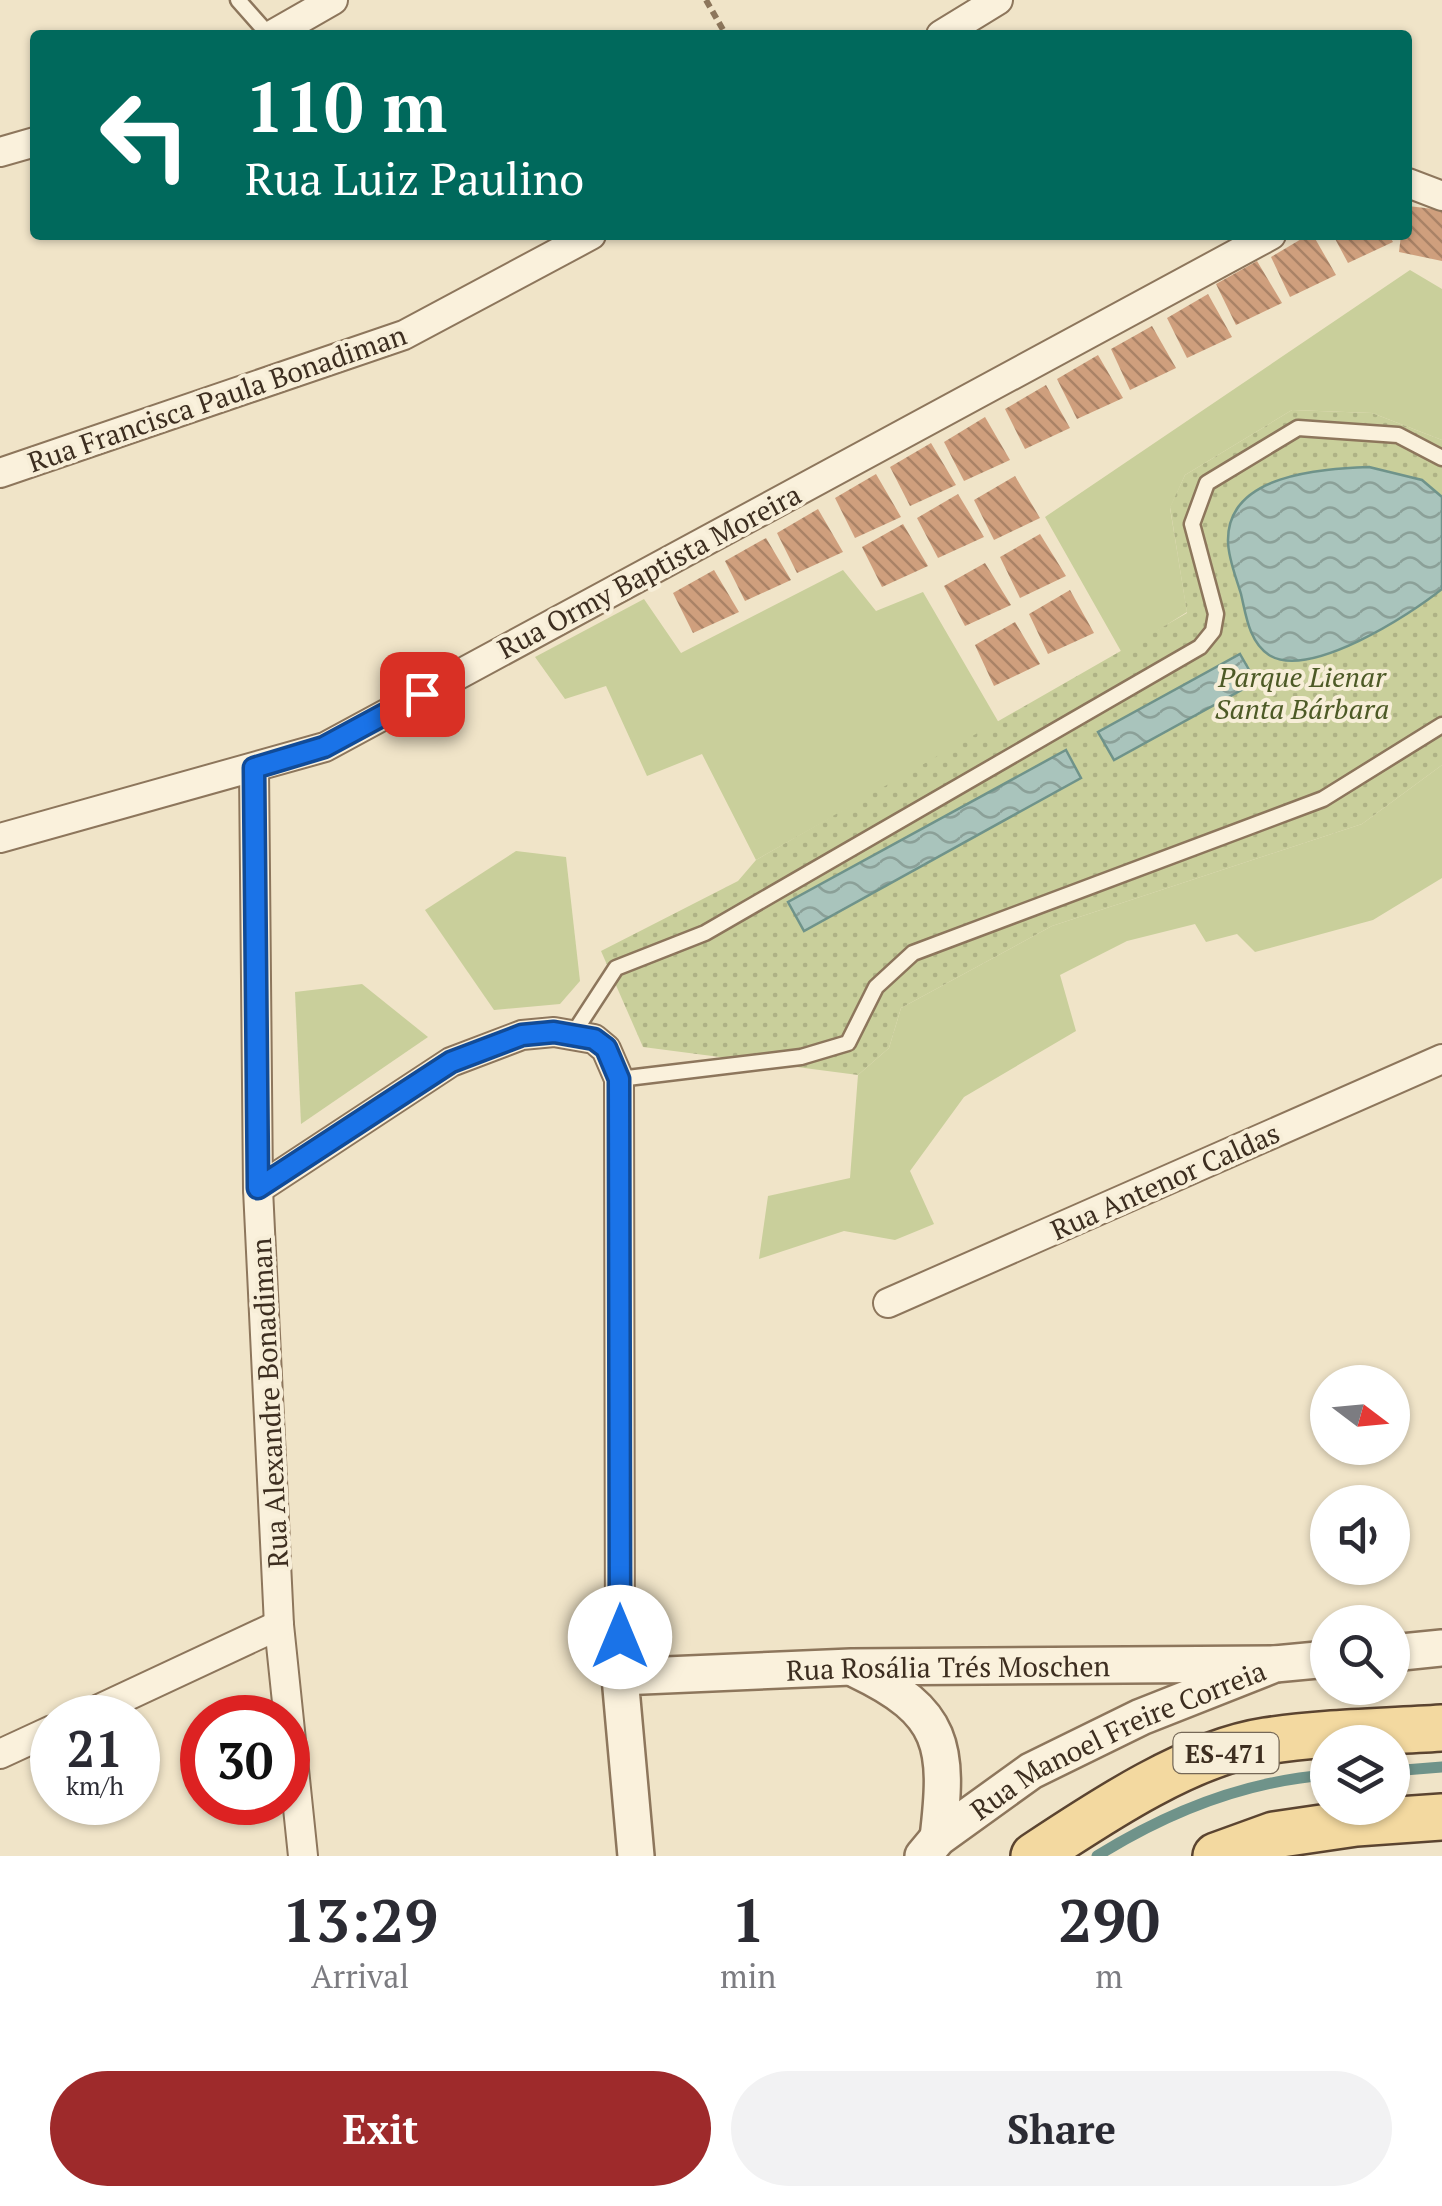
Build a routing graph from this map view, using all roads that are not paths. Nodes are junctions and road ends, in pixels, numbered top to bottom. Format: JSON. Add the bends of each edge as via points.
{"nodes":[{"id":1,"x":238,"y":0,"type":"edge"},
{"id":2,"x":333,"y":0,"type":"edge"},
{"id":3,"x":998,"y":0,"type":"edge"},
{"id":4,"x":265,"y":30,"type":"edge"},
{"id":5,"x":279,"y":30,"type":"edge"},
{"id":6,"x":949,"y":30,"type":"edge"},
{"id":7,"x":30,"y":143,"type":"edge"},
{"id":8,"x":0,"y":152,"type":"edge"},
{"id":9,"x":1412,"y":185,"type":"edge"},
{"id":10,"x":1442,"y":196,"type":"edge"},
{"id":11,"x":582,"y":240,"type":"edge"},
{"id":12,"x":1262,"y":240,"type":"edge"},
{"id":13,"x":1442,"y":458,"type":"edge"},
{"id":14,"x":0,"y":472,"type":"edge"},
{"id":15,"x":1442,"y":725,"type":"edge"},
{"id":16,"x":254,"y":768,"type":"junction"},
{"id":17,"x":0,"y":838,"type":"edge"},
{"id":18,"x":584,"y":1036,"type":"junction"},
{"id":19,"x":1442,"y":1059,"type":"edge"},
{"id":20,"x":619,"y":1079,"type":"junction"},
{"id":21,"x":258,"y":1188,"type":"junction"},
{"id":22,"x":888,"y":1303,"type":"dead end"},
{"id":23,"x":280,"y":1626,"type":"junction"},
{"id":24,"x":1442,"y":1648,"type":"edge"},
{"id":25,"x":1410,"y":1651,"type":"edge"},
{"id":26,"x":1310,"y":1661,"type":"edge"},
{"id":27,"x":1275,"y":1664,"type":"junction"},
{"id":28,"x":851,"y":1667,"type":"junction"},
{"id":29,"x":620,"y":1677,"type":"junction"},
{"id":30,"x":130,"y":1695,"type":"edge"},
{"id":31,"x":1442,"y":1728,"type":"edge"},
{"id":32,"x":30,"y":1740,"type":"edge"},
{"id":33,"x":0,"y":1754,"type":"edge"},
{"id":34,"x":1442,"y":1816,"type":"edge"},
{"id":35,"x":1410,"y":1819,"type":"edge"},
{"id":36,"x":1343,"y":1825,"type":"edge"},
{"id":37,"x":1369,"y":1825,"type":"edge"},
{"id":38,"x":1442,"y":1836,"type":"edge"},
{"id":39,"x":931,"y":1847,"type":"edge"},
{"id":40,"x":303,"y":1856,"type":"edge"},
{"id":41,"x":636,"y":1856,"type":"edge"},
{"id":42,"x":1034,"y":1856,"type":"edge"},
{"id":43,"x":1216,"y":1856,"type":"edge"}],
"edges":[{"from":1,"to":4,"type":"lane"},
{"from":2,"to":5,"type":"street"},
{"from":3,"to":6,"type":"street"},
{"from":7,"to":8,"type":"street"},
{"from":9,"to":10,"type":"street"},
{"from":11,"to":14,"type":"street","name":"Rua Francisca Paula Bonadiman","via":[[404,335]]},
{"from":12,"to":16,"type":"street","name":"Rua Ormy Baptista Moreira","via":[[324,747]]},
{"from":13,"to":18,"type":"lane","via":[[1398,435],[1298,428],[1206,483],[1192,524],[1216,614],[1200,647],[706,933],[616,968]]},
{"from":15,"to":20,"type":"lane","via":[[1323,799],[913,953],[876,987],[848,1043],[801,1057]]},
{"from":16,"to":17,"type":"street","name":"Rua Ormy Baptista Moreira"},
{"from":16,"to":21,"type":"street","name":"Rua Alexandre Bonadiman"},
{"from":18,"to":20,"type":"street","via":[[606,1048]]},
{"from":18,"to":21,"type":"street","via":[[522,1035],[451,1062]]},
{"from":19,"to":22,"type":"street","name":"Rua Antenor Caldas"},
{"from":20,"to":29,"type":"street"},
{"from":21,"to":23,"type":"street","name":"Rua Alexandre Bonadiman"},
{"from":23,"to":30,"type":"street"},
{"from":23,"to":40,"type":"street","name":"Rua Alexandre Bonadiman"},
{"from":24,"to":25,"type":"street"},
{"from":26,"to":27,"type":"street","name":"Rua Manoel Freire Correia"},
{"from":27,"to":28,"type":"street","name":"Rua Rosália Trés Moschen"},
{"from":27,"to":39,"type":"street","name":"Rua Manoel Freire Correia","via":[[1140,1716],[1031,1771]]},
{"from":28,"to":29,"type":"street","name":"Rua Rosália Trés Moschen"},
{"from":28,"to":39,"type":"street","via":[[893,1687],[936,1733],[945,1782]]},
{"from":29,"to":41,"type":"street"},
{"from":31,"to":42,"type":"main road","number":"ES-471","via":[[1264,1741],[1136,1792]]},
{"from":32,"to":33,"type":"street"},
{"from":34,"to":35,"type":"main road"},
{"from":36,"to":43,"type":"main road","via":[[1274,1836]]},
{"from":37,"to":38,"type":"street"}]}
